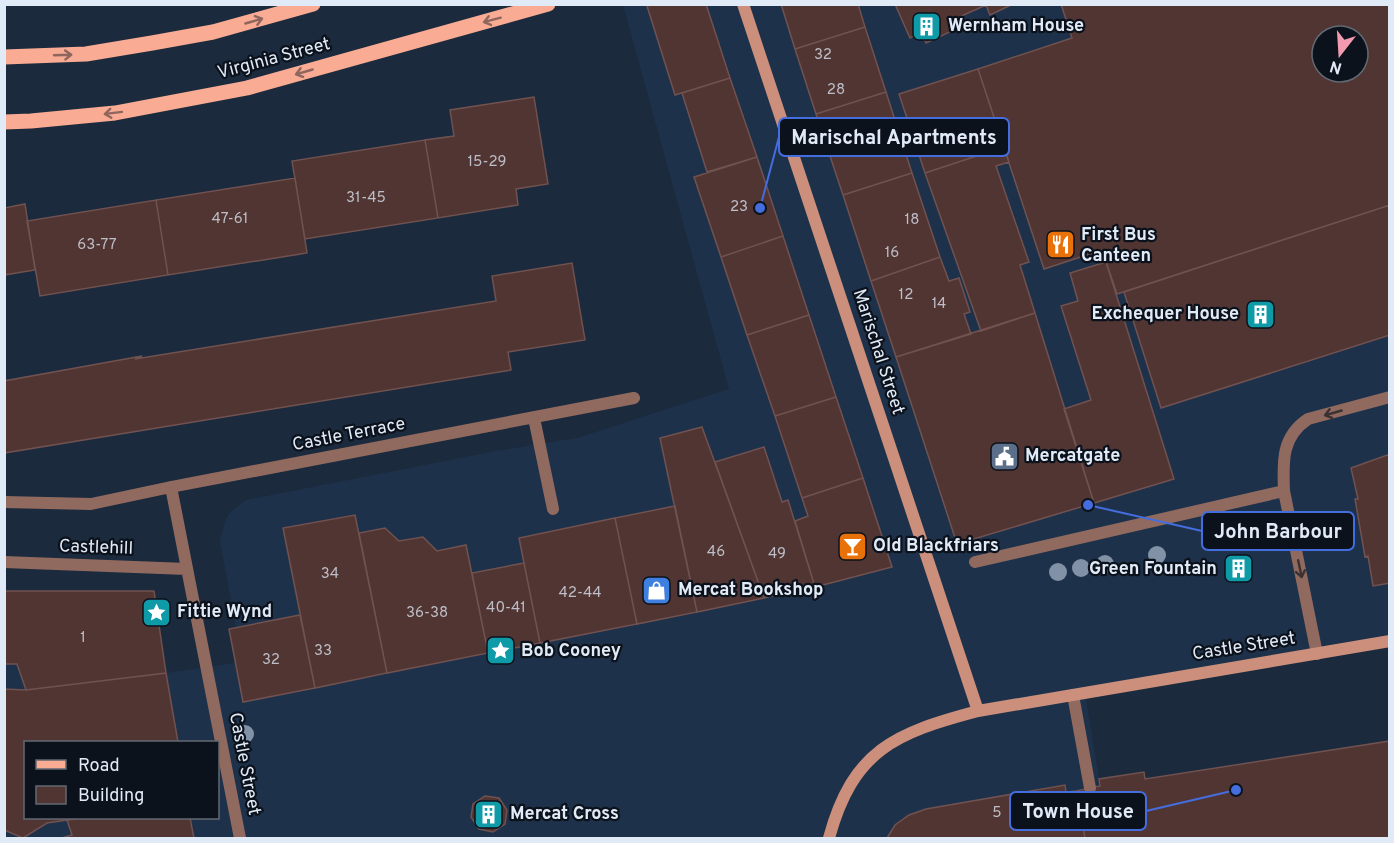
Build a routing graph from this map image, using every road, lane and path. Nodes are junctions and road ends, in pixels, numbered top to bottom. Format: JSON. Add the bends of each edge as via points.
{"nodes":[{"id":1,"x":313,"y":4,"type":"edge"},
{"id":2,"x":548,"y":4,"type":"edge"},
{"id":3,"x":743,"y":4,"type":"edge"},
{"id":4,"x":4,"y":57,"type":"edge"},
{"id":5,"x":4,"y":122,"type":"edge"},
{"id":6,"x":1389,"y":397,"type":"edge"},
{"id":7,"x":634,"y":398,"type":"dead end"},
{"id":8,"x":534,"y":418,"type":"junction"},
{"id":9,"x":171,"y":487,"type":"junction"},
{"id":10,"x":1284,"y":491,"type":"junction"},
{"id":11,"x":4,"y":502,"type":"edge"},
{"id":12,"x":553,"y":509,"type":"dead end"},
{"id":13,"x":4,"y":562,"type":"edge"},
{"id":14,"x":975,"y":562,"type":"dead end"},
{"id":15,"x":187,"y":569,"type":"junction"},
{"id":16,"x":1389,"y":641,"type":"edge"},
{"id":17,"x":1317,"y":654,"type":"junction"},
{"id":18,"x":1073,"y":695,"type":"junction"},
{"id":19,"x":978,"y":711,"type":"junction"},
{"id":20,"x":1090,"y":788,"type":"dead end"},
{"id":21,"x":240,"y":838,"type":"edge"},
{"id":22,"x":829,"y":838,"type":"edge"}],
"edges":[{"from":4,"to":1,"type":"main road","one_way":true,"via":[[86,54],[152,43],[213,32]]},
{"from":2,"to":5,"type":"main road","name":"Virginia Street","one_way":true,"via":[[248,88],[116,113]]},
{"from":3,"to":19,"type":"street","name":"Marischal Street"},
{"from":6,"to":10,"type":"street","name":"Castle Street","one_way":true,"via":[[1308,419],[1298,426],[1286,447]]},
{"from":7,"to":8,"type":"street","name":"Castle Terrace"},
{"from":8,"to":9,"type":"street","name":"Castle Terrace"},
{"from":8,"to":12,"type":"street"},
{"from":9,"to":11,"type":"street","name":"Castle Terrace","via":[[91,504]]},
{"from":9,"to":15,"type":"street"},
{"from":10,"to":14,"type":"street"},
{"from":10,"to":17,"type":"street","name":"Castle Street","one_way":true},
{"from":13,"to":15,"type":"street","name":"Castlehill"},
{"from":15,"to":21,"type":"street","name":"Castle Street"},
{"from":16,"to":17,"type":"street"},
{"from":17,"to":18,"type":"street","name":"Castle Street"},
{"from":18,"to":19,"type":"street","name":"Castle Street"},
{"from":18,"to":20,"type":"street"},
{"from":19,"to":22,"type":"street","name":"Castle Street","via":[[910,732],[883,748],[859,771],[847,790]]}]}
